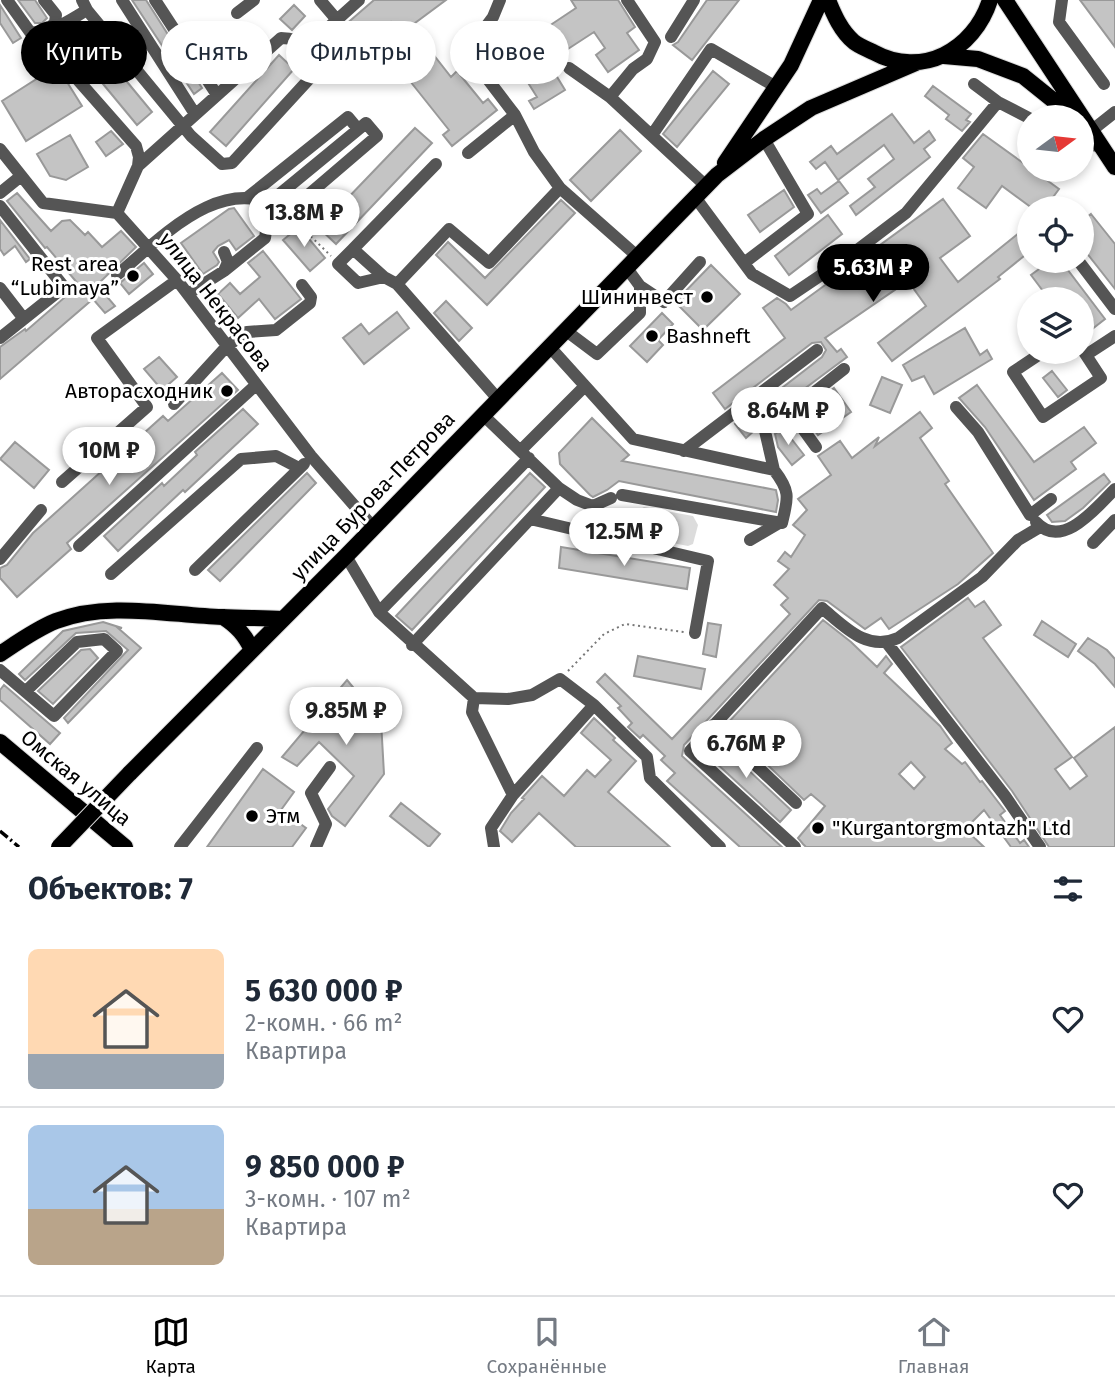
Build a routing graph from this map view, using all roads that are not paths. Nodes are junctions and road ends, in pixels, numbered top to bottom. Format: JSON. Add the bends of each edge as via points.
{"nodes":[{"id":1,"x":7,"y":0,"type":"edge"},
{"id":2,"x":44,"y":0,"type":"edge"},
{"id":3,"x":122,"y":0,"type":"edge"},
{"id":4,"x":155,"y":0,"type":"edge"},
{"id":5,"x":254,"y":0,"type":"edge"},
{"id":6,"x":320,"y":0,"type":"edge"},
{"id":7,"x":359,"y":0,"type":"edge"},
{"id":8,"x":500,"y":0,"type":"edge"},
{"id":9,"x":627,"y":0,"type":"edge"},
{"id":10,"x":694,"y":0,"type":"edge"},
{"id":11,"x":821,"y":0,"type":"edge"},
{"id":12,"x":828,"y":0,"type":"edge"},
{"id":13,"x":990,"y":0,"type":"edge"},
{"id":14,"x":1005,"y":0,"type":"edge"},
{"id":15,"x":1062,"y":0,"type":"edge"},
{"id":16,"x":85,"y":5,"type":"edge"},
{"id":17,"x":237,"y":13,"type":"dead end"},
{"id":18,"x":337,"y":20,"type":"joint"},
{"id":19,"x":22,"y":21,"type":"edge"},
{"id":20,"x":55,"y":21,"type":"edge"},
{"id":21,"x":61,"y":21,"type":"edge"},
{"id":22,"x":671,"y":37,"type":"dead end"},
{"id":23,"x":286,"y":38,"type":"edge"},
{"id":24,"x":944,"y":56,"type":"junction"},
{"id":25,"x":916,"y":63,"type":"junction"},
{"id":26,"x":569,"y":68,"type":"dead end"},
{"id":27,"x":81,"y":84,"type":"edge"},
{"id":28,"x":305,"y":84,"type":"edge"},
{"id":29,"x":974,"y":84,"type":"dead end"},
{"id":30,"x":1104,"y":84,"type":"dead end"},
{"id":31,"x":776,"y":87,"type":"junction"},
{"id":32,"x":216,"y":95,"type":"junction"},
{"id":33,"x":610,"y":97,"type":"junction"},
{"id":34,"x":998,"y":102,"type":"junction"},
{"id":35,"x":1059,"y":105,"type":"edge"},
{"id":36,"x":1068,"y":105,"type":"edge"},
{"id":37,"x":1017,"y":112,"type":"edge"},
{"id":38,"x":1115,"y":113,"type":"edge"},
{"id":39,"x":195,"y":114,"type":"junction"},
{"id":40,"x":515,"y":115,"type":"junction"},
{"id":41,"x":182,"y":125,"type":"junction"},
{"id":42,"x":1094,"y":127,"type":"edge"},
{"id":43,"x":358,"y":129,"type":"junction"},
{"id":44,"x":652,"y":135,"type":"junction"},
{"id":45,"x":764,"y":139,"type":"junction"},
{"id":46,"x":1094,"y":141,"type":"edge"},
{"id":47,"x":0,"y":149,"type":"edge"},
{"id":48,"x":468,"y":153,"type":"dead end"},
{"id":49,"x":436,"y":164,"type":"dead end"},
{"id":50,"x":138,"y":166,"type":"junction"},
{"id":51,"x":1115,"y":167,"type":"edge"},
{"id":52,"x":21,"y":176,"type":"junction"},
{"id":53,"x":706,"y":186,"type":"junction"},
{"id":54,"x":560,"y":188,"type":"junction"},
{"id":55,"x":0,"y":192,"type":"edge"},
{"id":56,"x":248,"y":197,"type":"junction"},
{"id":57,"x":270,"y":202,"type":"junction"},
{"id":58,"x":0,"y":206,"type":"edge"},
{"id":59,"x":117,"y":213,"type":"junction"},
{"id":60,"x":258,"y":214,"type":"dead end"},
{"id":61,"x":149,"y":246,"type":"junction"},
{"id":62,"x":353,"y":249,"type":"junction"},
{"id":63,"x":223,"y":252,"type":"dead end"},
{"id":64,"x":632,"y":261,"type":"junction"},
{"id":65,"x":700,"y":262,"type":"dead end"},
{"id":66,"x":744,"y":263,"type":"junction"},
{"id":67,"x":224,"y":271,"type":"junction"},
{"id":68,"x":1088,"y":273,"type":"edge"},
{"id":69,"x":117,"y":275,"type":"dead end"},
{"id":70,"x":384,"y":277,"type":"junction"},
{"id":71,"x":177,"y":280,"type":"junction"},
{"id":72,"x":397,"y":284,"type":"junction"},
{"id":73,"x":302,"y":285,"type":"dead end"},
{"id":74,"x":640,"y":286,"type":"junction"},
{"id":75,"x":0,"y":288,"type":"edge"},
{"id":76,"x":188,"y":294,"type":"junction"},
{"id":77,"x":1115,"y":309,"type":"edge"},
{"id":78,"x":24,"y":319,"type":"junction"},
{"id":79,"x":565,"y":330,"type":"junction"},
{"id":80,"x":1115,"y":336,"type":"edge"},
{"id":81,"x":0,"y":338,"type":"edge"},
{"id":82,"x":227,"y":346,"type":"junction"},
{"id":83,"x":549,"y":346,"type":"junction"},
{"id":84,"x":1094,"y":347,"type":"edge"},
{"id":85,"x":817,"y":350,"type":"dead end"},
{"id":86,"x":1025,"y":364,"type":"edge"},
{"id":87,"x":1092,"y":364,"type":"edge"},
{"id":88,"x":844,"y":369,"type":"dead end"},
{"id":89,"x":256,"y":385,"type":"junction"},
{"id":90,"x":585,"y":386,"type":"junction"},
{"id":91,"x":498,"y":399,"type":"junction"},
{"id":92,"x":174,"y":404,"type":"dead end"},
{"id":93,"x":956,"y":407,"type":"dead end"},
{"id":94,"x":790,"y":411,"type":"junction"},
{"id":95,"x":483,"y":415,"type":"junction"},
{"id":96,"x":816,"y":447,"type":"dead end"},
{"id":97,"x":684,"y":451,"type":"junction"},
{"id":98,"x":525,"y":454,"type":"junction"},
{"id":99,"x":311,"y":456,"type":"junction"},
{"id":100,"x":299,"y":468,"type":"junction"},
{"id":101,"x":774,"y":470,"type":"junction"},
{"id":102,"x":62,"y":482,"type":"dead end"},
{"id":103,"x":559,"y":488,"type":"junction"},
{"id":104,"x":1115,"y":489,"type":"edge"},
{"id":105,"x":1051,"y":499,"type":"dead end"},
{"id":106,"x":41,"y":510,"type":"dead end"},
{"id":107,"x":1030,"y":515,"type":"junction"},
{"id":108,"x":530,"y":519,"type":"junction"},
{"id":109,"x":1115,"y":520,"type":"edge"},
{"id":110,"x":779,"y":523,"type":"junction"},
{"id":111,"x":373,"y":527,"type":"junction"},
{"id":112,"x":1040,"y":527,"type":"junction"},
{"id":113,"x":750,"y":540,"type":"dead end"},
{"id":114,"x":1093,"y":543,"type":"dead end"},
{"id":115,"x":79,"y":547,"type":"dead end"},
{"id":116,"x":346,"y":556,"type":"junction"},
{"id":117,"x":0,"y":559,"type":"edge"},
{"id":118,"x":195,"y":570,"type":"dead end"},
{"id":119,"x":111,"y":573,"type":"dead end"},
{"id":120,"x":379,"y":612,"type":"junction"},
{"id":121,"x":223,"y":617,"type":"junction"},
{"id":122,"x":282,"y":619,"type":"junction"},
{"id":123,"x":695,"y":633,"type":"road end"},
{"id":124,"x":887,"y":643,"type":"junction"},
{"id":125,"x":412,"y":645,"type":"junction"},
{"id":126,"x":252,"y":650,"type":"junction"},
{"id":127,"x":0,"y":654,"type":"edge"},
{"id":128,"x":0,"y":670,"type":"edge"},
{"id":129,"x":26,"y":691,"type":"junction"},
{"id":130,"x":474,"y":698,"type":"junction"},
{"id":131,"x":594,"y":705,"type":"junction"},
{"id":132,"x":713,"y":725,"type":"junction"},
{"id":133,"x":0,"y":742,"type":"edge"},
{"id":134,"x":257,"y":748,"type":"dead end"},
{"id":135,"x":330,"y":767,"type":"dead end"},
{"id":136,"x":513,"y":795,"type":"junction"},
{"id":137,"x":796,"y":803,"type":"dead end"},
{"id":138,"x":59,"y":847,"type":"edge"},
{"id":139,"x":125,"y":847,"type":"edge"},
{"id":140,"x":180,"y":847,"type":"edge"},
{"id":141,"x":316,"y":847,"type":"edge"},
{"id":142,"x":494,"y":847,"type":"edge"},
{"id":143,"x":720,"y":847,"type":"edge"},
{"id":144,"x":795,"y":847,"type":"edge"},
{"id":145,"x":1040,"y":847,"type":"edge"}],
"edges":[{"from":1,"to":19,"type":"street"},
{"from":2,"to":20,"type":"street","via":[[56,15]]},
{"from":3,"to":39,"type":"street"},
{"from":4,"to":32,"type":"street"},
{"from":5,"to":17,"type":"street"},
{"from":6,"to":18,"type":"street"},
{"from":7,"to":18,"type":"street"},
{"from":8,"to":40,"type":"street","via":[[494,17],[467,52]]},
{"from":9,"to":33,"type":"street","via":[[655,42],[647,59]]},
{"from":10,"to":22,"type":"street"},
{"from":11,"to":31,"type":"main road","name":"улица Бурова-Петрова"},
{"from":12,"to":25,"type":"main road","via":[[854,42],[887,60]]},
{"from":13,"to":24,"type":"main road","via":[[968,40]]},
{"from":14,"to":36,"type":"main road"},
{"from":15,"to":30,"type":"street","via":[[1059,22]]},
{"from":16,"to":21,"type":"street"},
{"from":16,"to":41,"type":"street"},
{"from":23,"to":32,"type":"street"},
{"from":24,"to":25,"type":"main road"},
{"from":24,"to":35,"type":"main road","via":[[978,59],[1024,76]]},
{"from":25,"to":45,"type":"main road","name":"улица Бурова-Петрова","via":[[811,108]]},
{"from":26,"to":33,"type":"street"},
{"from":27,"to":50,"type":"street","via":[[136,146]]},
{"from":28,"to":41,"type":"street","via":[[228,165]]},
{"from":29,"to":34,"type":"street"},
{"from":31,"to":44,"type":"street","via":[[711,49]]},
{"from":31,"to":53,"type":"main road","name":"улица Бурова-Петрова"},
{"from":32,"to":39,"type":"street"},
{"from":33,"to":44,"type":"street"},
{"from":34,"to":37,"type":"street"},
{"from":34,"to":66,"type":"street","via":[[906,213],[790,296],[752,274]]},
{"from":38,"to":42,"type":"street"},
{"from":39,"to":41,"type":"street"},
{"from":40,"to":48,"type":"street"},
{"from":40,"to":54,"type":"street"},
{"from":41,"to":50,"type":"street"},
{"from":43,"to":56,"type":"street","via":[[348,117]]},
{"from":43,"to":57,"type":"street"},
{"from":43,"to":57,"type":"street","via":[[366,123],[377,136],[286,213]]},
{"from":44,"to":53,"type":"street"},
{"from":45,"to":53,"type":"main road","name":"улица Бурова-Петрова"},
{"from":45,"to":66,"type":"street","via":[[808,214]]},
{"from":46,"to":51,"type":"main road"},
{"from":47,"to":52,"type":"street"},
{"from":49,"to":62,"type":"street"},
{"from":50,"to":59,"type":"street"},
{"from":52,"to":55,"type":"street"},
{"from":52,"to":59,"type":"street","via":[[43,203]]},
{"from":53,"to":64,"type":"main road","name":"улица Бурова-Петрова"},
{"from":53,"to":66,"type":"street"},
{"from":54,"to":64,"type":"street"},
{"from":54,"to":72,"type":"street","via":[[489,263],[449,229]]},
{"from":56,"to":57,"type":"street"},
{"from":56,"to":61,"type":"street","via":[[213,204]]},
{"from":58,"to":78,"type":"street","via":[[64,287]]},
{"from":59,"to":61,"type":"street","name":"улица Некрасова"},
{"from":60,"to":67,"type":"street","via":[[267,231],[265,238]]},
{"from":61,"to":69,"type":"street"},
{"from":61,"to":71,"type":"street","name":"улица Некрасова"},
{"from":62,"to":70,"type":"street"},
{"from":62,"to":70,"type":"street","via":[[338,264],[358,283]]},
{"from":63,"to":67,"type":"street","via":[[228,262]]},
{"from":64,"to":74,"type":"street"},
{"from":64,"to":79,"type":"main road","name":"улица Бурова-Петрова"},
{"from":65,"to":74,"type":"street","via":[[664,302]]},
{"from":67,"to":76,"type":"street"},
{"from":68,"to":77,"type":"street"},
{"from":70,"to":72,"type":"street"},
{"from":71,"to":76,"type":"street","name":"улица Некрасова"},
{"from":71,"to":102,"type":"street","via":[[97,338],[147,407]]},
{"from":72,"to":91,"type":"street"},
{"from":73,"to":82,"type":"street","via":[[311,302],[281,327],[247,331]]},
{"from":74,"to":79,"type":"street","via":[[640,313],[597,354]]},
{"from":75,"to":78,"type":"street"},
{"from":76,"to":82,"type":"street","name":"улица Некрасова"},
{"from":78,"to":81,"type":"street"},
{"from":79,"to":83,"type":"main road","name":"улица Бурова-Петрова"},
{"from":80,"to":84,"type":"street"},
{"from":82,"to":89,"type":"street","name":"улица Некрасова"},
{"from":82,"to":92,"type":"street"},
{"from":83,"to":90,"type":"street"},
{"from":83,"to":91,"type":"main road","name":"улица Бурова-Петрова"},
{"from":85,"to":97,"type":"street"},
{"from":86,"to":87,"type":"street","via":[[1013,372],[1043,417],[1101,378]]},
{"from":88,"to":94,"type":"street"},
{"from":89,"to":99,"type":"street","name":"улица Некрасова"},
{"from":89,"to":115,"type":"street"},
{"from":90,"to":97,"type":"street","via":[[633,439]]},
{"from":90,"to":98,"type":"street"},
{"from":91,"to":95,"type":"main road","name":"улица Бурова-Петрова"},
{"from":93,"to":107,"type":"street","via":[[978,432]]},
{"from":94,"to":96,"type":"street"},
{"from":94,"to":101,"type":"street","via":[[765,431]]},
{"from":95,"to":98,"type":"street"},
{"from":95,"to":111,"type":"main road","name":"улица Бурова-Петрова"},
{"from":97,"to":101,"type":"street"},
{"from":98,"to":103,"type":"street"},
{"from":98,"to":120,"type":"street"},
{"from":99,"to":100,"type":"street"},
{"from":99,"to":111,"type":"street","name":"улица Некрасова"},
{"from":100,"to":118,"type":"street"},
{"from":100,"to":119,"type":"street","via":[[276,456],[242,459]]},
{"from":101,"to":110,"type":"street","via":[[786,485],[787,502]]},
{"from":103,"to":108,"type":"street"},
{"from":103,"to":110,"type":"street","via":[[593,506],[617,497]]},
{"from":104,"to":112,"type":"street","via":[[1076,527],[1053,531]]},
{"from":105,"to":107,"type":"street"},
{"from":106,"to":117,"type":"street"},
{"from":107,"to":112,"type":"street"},
{"from":108,"to":123,"type":"street","via":[[708,562]]},
{"from":108,"to":125,"type":"street"},
{"from":109,"to":114,"type":"street"},
{"from":110,"to":113,"type":"street"},
{"from":111,"to":116,"type":"main road","name":"улица Бурова-Петрова"},
{"from":112,"to":124,"type":"street","via":[[1018,540],[982,577]]},
{"from":116,"to":120,"type":"street"},
{"from":116,"to":122,"type":"main road","name":"улица Бурова-Петрова"},
{"from":120,"to":125,"type":"street"},
{"from":121,"to":122,"type":"main road"},
{"from":121,"to":126,"type":"main road","via":[[236,625]]},
{"from":121,"to":127,"type":"main road","via":[[146,611],[73,616],[26,636]]},
{"from":122,"to":126,"type":"main road","name":"улица Бурова-Петрова"},
{"from":124,"to":132,"type":"street","via":[[856,636],[822,608]]},
{"from":124,"to":145,"type":"street"},
{"from":125,"to":130,"type":"street"},
{"from":126,"to":138,"type":"main road","name":"улица Бурова-Петрова","bridge":true},
{"from":128,"to":129,"type":"street"},
{"from":129,"to":129,"type":"street","via":[[54,716],[117,650],[104,639],[77,642]]},
{"from":130,"to":131,"type":"street","via":[[532,695],[560,679]]},
{"from":130,"to":136,"type":"street","via":[[472,712]]},
{"from":131,"to":136,"type":"street"},
{"from":131,"to":143,"type":"street","via":[[647,757],[650,778]]},
{"from":132,"to":137,"type":"street"},
{"from":132,"to":144,"type":"street","via":[[690,751]]},
{"from":133,"to":139,"type":"main road","name":"Омская улица"},
{"from":134,"to":140,"type":"street"},
{"from":135,"to":141,"type":"street","via":[[311,793],[326,824]]},
{"from":136,"to":142,"type":"street","via":[[491,828]]}]}
